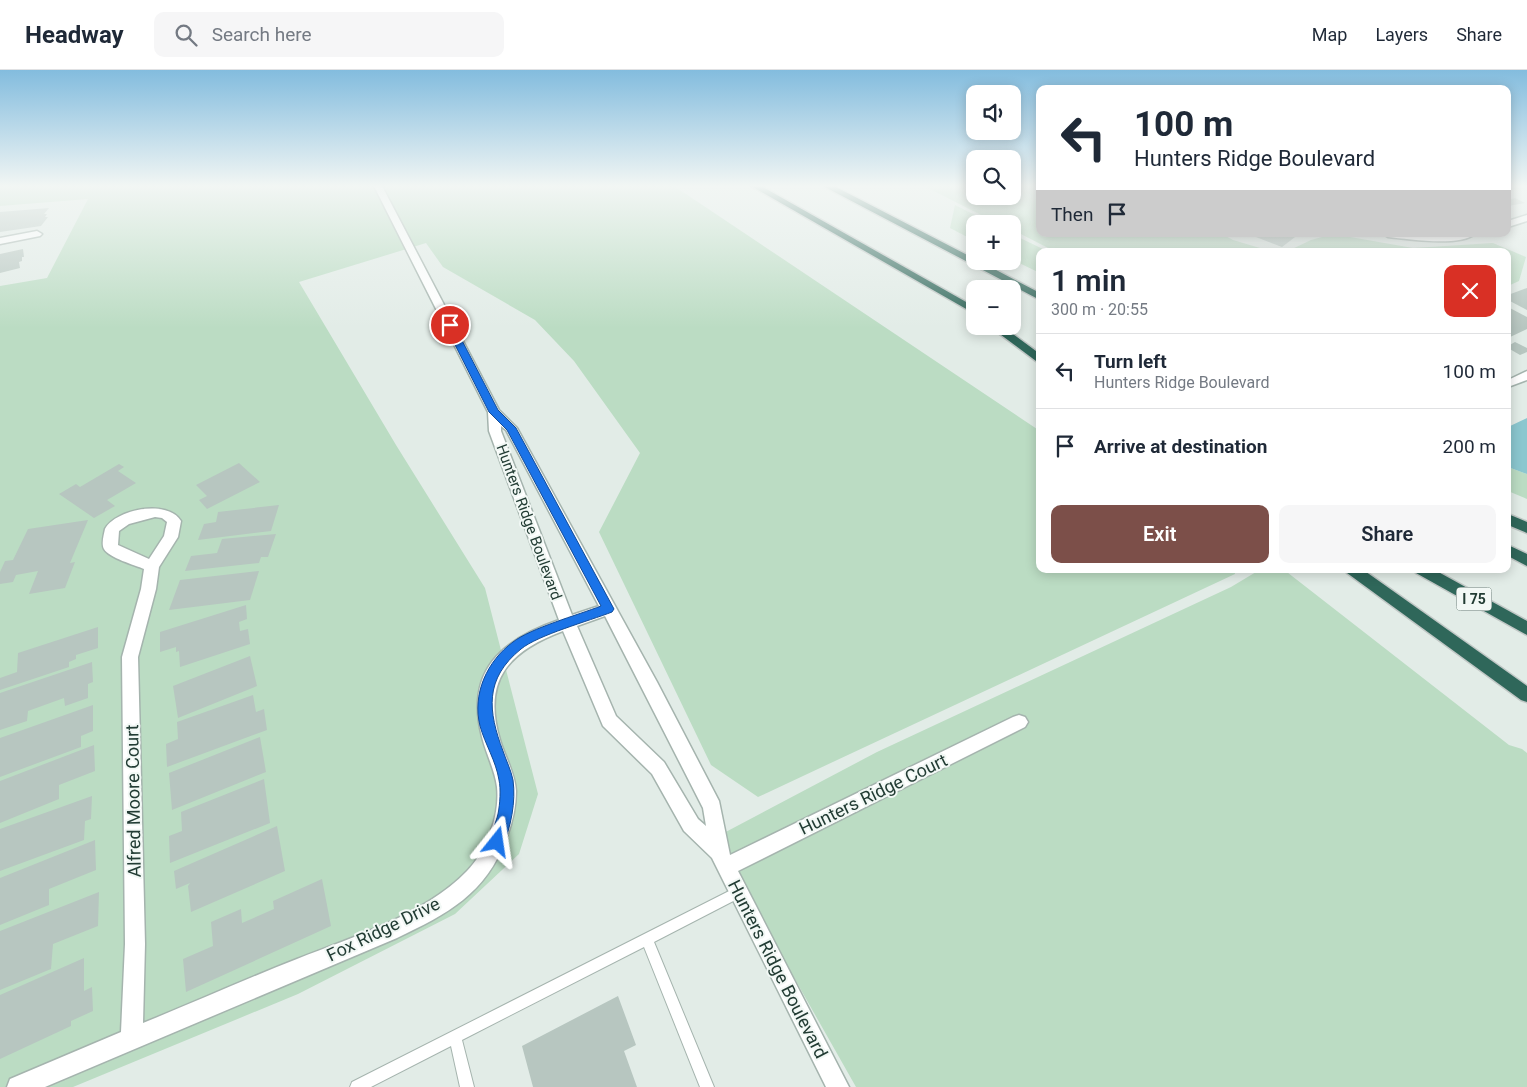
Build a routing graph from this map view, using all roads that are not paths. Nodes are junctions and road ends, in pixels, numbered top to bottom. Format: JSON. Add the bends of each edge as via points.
{"nodes":[{"id":1,"x":402,"y":233,"type":"edge"},
{"id":2,"x":838,"y":233,"type":"edge"},
{"id":3,"x":918,"y":233,"type":"edge"},
{"id":4,"x":38,"y":234,"type":"dead end"},
{"id":5,"x":1421,"y":237,"type":"edge"},
{"id":6,"x":1452,"y":237,"type":"edge"},
{"id":7,"x":0,"y":241,"type":"edge"},
{"id":8,"x":1036,"y":295,"type":"edge"},
{"id":9,"x":966,"y":306,"type":"edge"},
{"id":10,"x":1007,"y":335,"type":"edge"},
{"id":11,"x":1016,"y":335,"type":"edge"},
{"id":12,"x":1036,"y":347,"type":"edge"},
{"id":13,"x":1036,"y":356,"type":"edge"},
{"id":14,"x":1527,"y":375,"type":"edge"},
{"id":15,"x":1511,"y":383,"type":"edge"},
{"id":16,"x":494,"y":412,"type":"junction"},
{"id":17,"x":1511,"y":520,"type":"edge"},
{"id":18,"x":1527,"y":528,"type":"edge"},
{"id":19,"x":1511,"y":552,"type":"edge"},
{"id":20,"x":1527,"y":561,"type":"edge"},
{"id":21,"x":152,"y":566,"type":"junction"},
{"id":22,"x":1358,"y":573,"type":"edge"},
{"id":23,"x":1428,"y":573,"type":"edge"},
{"id":24,"x":608,"y":609,"type":"junction"},
{"id":25,"x":568,"y":624,"type":"junction"},
{"id":26,"x":1527,"y":629,"type":"edge"},
{"id":27,"x":1527,"y":695,"type":"edge"},
{"id":28,"x":1019,"y":722,"type":"dead end"},
{"id":29,"x":722,"y":859,"type":"junction"},
{"id":30,"x":739,"y":892,"type":"junction"},
{"id":31,"x":647,"y":939,"type":"junction"},
{"id":32,"x":455,"y":1038,"type":"junction"},
{"id":33,"x":132,"y":1039,"type":"junction"},
{"id":34,"x":18,"y":1087,"type":"edge"},
{"id":35,"x":357,"y":1087,"type":"edge"},
{"id":36,"x":467,"y":1087,"type":"edge"},
{"id":37,"x":707,"y":1087,"type":"edge"},
{"id":38,"x":838,"y":1087,"type":"edge"}],
"edges":[{"from":1,"to":16,"type":"street","name":"Hunters Ridge Boulevard"},
{"from":2,"to":9,"type":"highway"},
{"from":3,"to":8,"type":"highway"},
{"from":4,"to":7,"type":"street"},
{"from":5,"to":6,"type":"street"},
{"from":10,"to":13,"type":"highway"},
{"from":11,"to":12,"type":"highway"},
{"from":14,"to":15,"type":"street"},
{"from":16,"to":24,"type":"street","name":"Hunters Ridge Boulevard","via":[[511,428]]},
{"from":16,"to":25,"type":"street","name":"Hunters Ridge Boulevard","via":[[495,431]]},
{"from":17,"to":18,"type":"highway"},
{"from":19,"to":20,"type":"highway"},
{"from":21,"to":21,"type":"street","name":"Alfred Moore Court","via":[[171,537],[174,521],[166,514],[155,512],[124,520],[112,530],[110,547]]},
{"from":21,"to":33,"type":"street","name":"Alfred Moore Court","via":[[152,578],[130,657],[135,944]]},
{"from":22,"to":27,"type":"highway"},
{"from":23,"to":26,"type":"highway","number":"I 75"},
{"from":24,"to":25,"type":"street","name":"Fox Ridge Drive"},
{"from":24,"to":29,"type":"street","name":"Hunters Ridge Boulevard","via":[[712,807]]},
{"from":25,"to":29,"type":"street","name":"Hunters Ridge Boulevard","via":[[610,721],[658,768],[691,826]]},
{"from":25,"to":33,"type":"street","name":"Fox Ridge Drive","via":[[518,645],[500,662],[489,680],[484,702],[486,725],[506,780],[505,812],[497,842],[475,877],[434,909]]},
{"from":28,"to":29,"type":"street","name":"Hunters Ridge Court"},
{"from":29,"to":30,"type":"street","name":"Hunters Ridge Boulevard"},
{"from":30,"to":31,"type":"lane"},
{"from":30,"to":38,"type":"street","name":"Hunters Ridge Boulevard"},
{"from":31,"to":32,"type":"lane"},
{"from":31,"to":37,"type":"lane"},
{"from":32,"to":35,"type":"lane"},
{"from":32,"to":36,"type":"lane"},
{"from":33,"to":34,"type":"street","name":"Fox Ridge Drive"}]}
